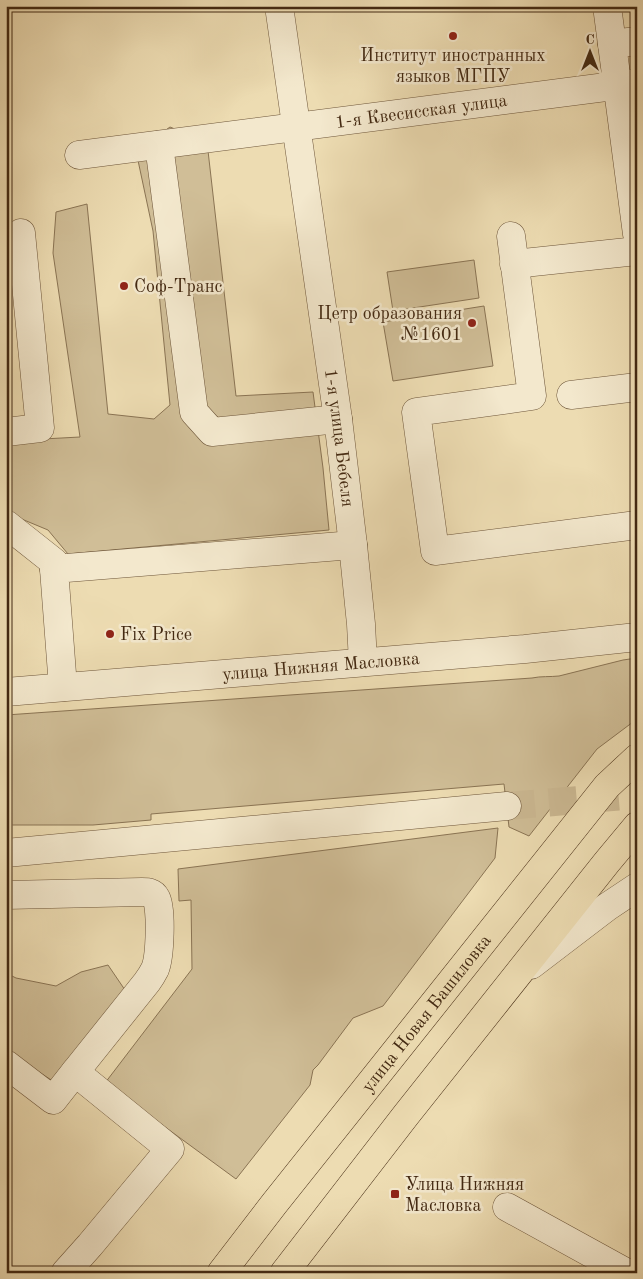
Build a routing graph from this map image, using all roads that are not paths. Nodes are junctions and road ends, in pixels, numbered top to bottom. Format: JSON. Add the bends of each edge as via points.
{"nodes":[{"id":1,"x":279,"y":6,"type":"edge"},
{"id":2,"x":607,"y":6,"type":"edge"},
{"id":3,"x":624,"y":42,"type":"edge"},
{"id":4,"x":627,"y":85,"type":"edge"},
{"id":5,"x":296,"y":128,"type":"junction"},
{"id":6,"x":159,"y":145,"type":"junction"},
{"id":7,"x":79,"y":155,"type":"dead end"},
{"id":8,"x":21,"y":233,"type":"dead end"},
{"id":9,"x":637,"y":234,"type":"edge"},
{"id":10,"x":511,"y":236,"type":"dead end"},
{"id":11,"x":637,"y":251,"type":"edge"},
{"id":12,"x":514,"y":264,"type":"junction"},
{"id":13,"x":637,"y":387,"type":"edge"},
{"id":14,"x":571,"y":395,"type":"dead end"},
{"id":15,"x":338,"y":420,"type":"junction"},
{"id":16,"x":6,"y":432,"type":"edge"},
{"id":17,"x":6,"y":524,"type":"edge"},
{"id":18,"x":637,"y":525,"type":"edge"},
{"id":19,"x":353,"y":545,"type":"junction"},
{"id":20,"x":54,"y":569,"type":"junction"},
{"id":21,"x":637,"y":637,"type":"edge"},
{"id":22,"x":363,"y":662,"type":"junction"},
{"id":23,"x":63,"y":687,"type":"junction"},
{"id":24,"x":6,"y":692,"type":"edge"},
{"id":25,"x":637,"y":758,"type":"edge"},
{"id":26,"x":507,"y":806,"type":"tunnel mouth"},
{"id":27,"x":637,"y":826,"type":"edge"},
{"id":28,"x":6,"y":853,"type":"edge"},
{"id":29,"x":637,"y":888,"type":"edge"},
{"id":30,"x":6,"y":895,"type":"edge"},
{"id":31,"x":516,"y":976,"type":"junction"},
{"id":32,"x":6,"y":1064,"type":"edge"},
{"id":33,"x":75,"y":1072,"type":"junction"},
{"id":34,"x":507,"y":1207,"type":"dead end"},
{"id":35,"x":285,"y":1272,"type":"edge"},
{"id":36,"x":64,"y":1273,"type":"edge"},
{"id":37,"x":221,"y":1273,"type":"edge"},
{"id":38,"x":627,"y":1273,"type":"edge"}],
"edges":[{"from":1,"to":5,"type":"street","name":"1-я улица Бебеля"},
{"from":2,"to":3,"type":"street"},
{"from":3,"to":4,"type":"street"},
{"from":4,"to":5,"type":"street","name":"1-я Квесисская улица"},
{"from":4,"to":9,"type":"street"},
{"from":5,"to":6,"type":"street","name":"1-я Квесисская улица"},
{"from":5,"to":15,"type":"street","name":"1-я улица Бебеля"},
{"from":6,"to":7,"type":"street","name":"1-я Квесисская улица"},
{"from":6,"to":15,"type":"street","via":[[194,412],[212,432]]},
{"from":8,"to":16,"type":"street","via":[[40,428]]},
{"from":10,"to":12,"type":"street"},
{"from":11,"to":12,"type":"street"},
{"from":12,"to":18,"type":"street","via":[[532,396],[416,412],[435,551]]},
{"from":13,"to":14,"type":"street"},
{"from":15,"to":19,"type":"street","name":"1-я улица Бебеля"},
{"from":17,"to":20,"type":"street","via":[[54,562]]},
{"from":19,"to":20,"type":"street"},
{"from":19,"to":22,"type":"street","name":"1-я улица Бебеля"},
{"from":20,"to":23,"type":"street"},
{"from":21,"to":22,"type":"street","name":"улица Нижняя Масловка"},
{"from":22,"to":23,"type":"street","name":"улица Нижняя Масловка"},
{"from":23,"to":24,"type":"street","name":"улица Нижняя Масловка"},
{"from":25,"to":37,"type":"main road","name":"улица Новая Башиловка","via":[[607,786]]},
{"from":26,"to":28,"type":"street"},
{"from":27,"to":31,"type":"main road"},
{"from":29,"to":31,"type":"street"},
{"from":30,"to":33,"type":"street","via":[[150,892],[156,897],[160,950],[156,968]]},
{"from":31,"to":35,"type":"main road"},
{"from":32,"to":33,"type":"street","via":[[53,1100]]},
{"from":33,"to":36,"type":"street","via":[[170,1149]]},
{"from":34,"to":38,"type":"street"}]}
